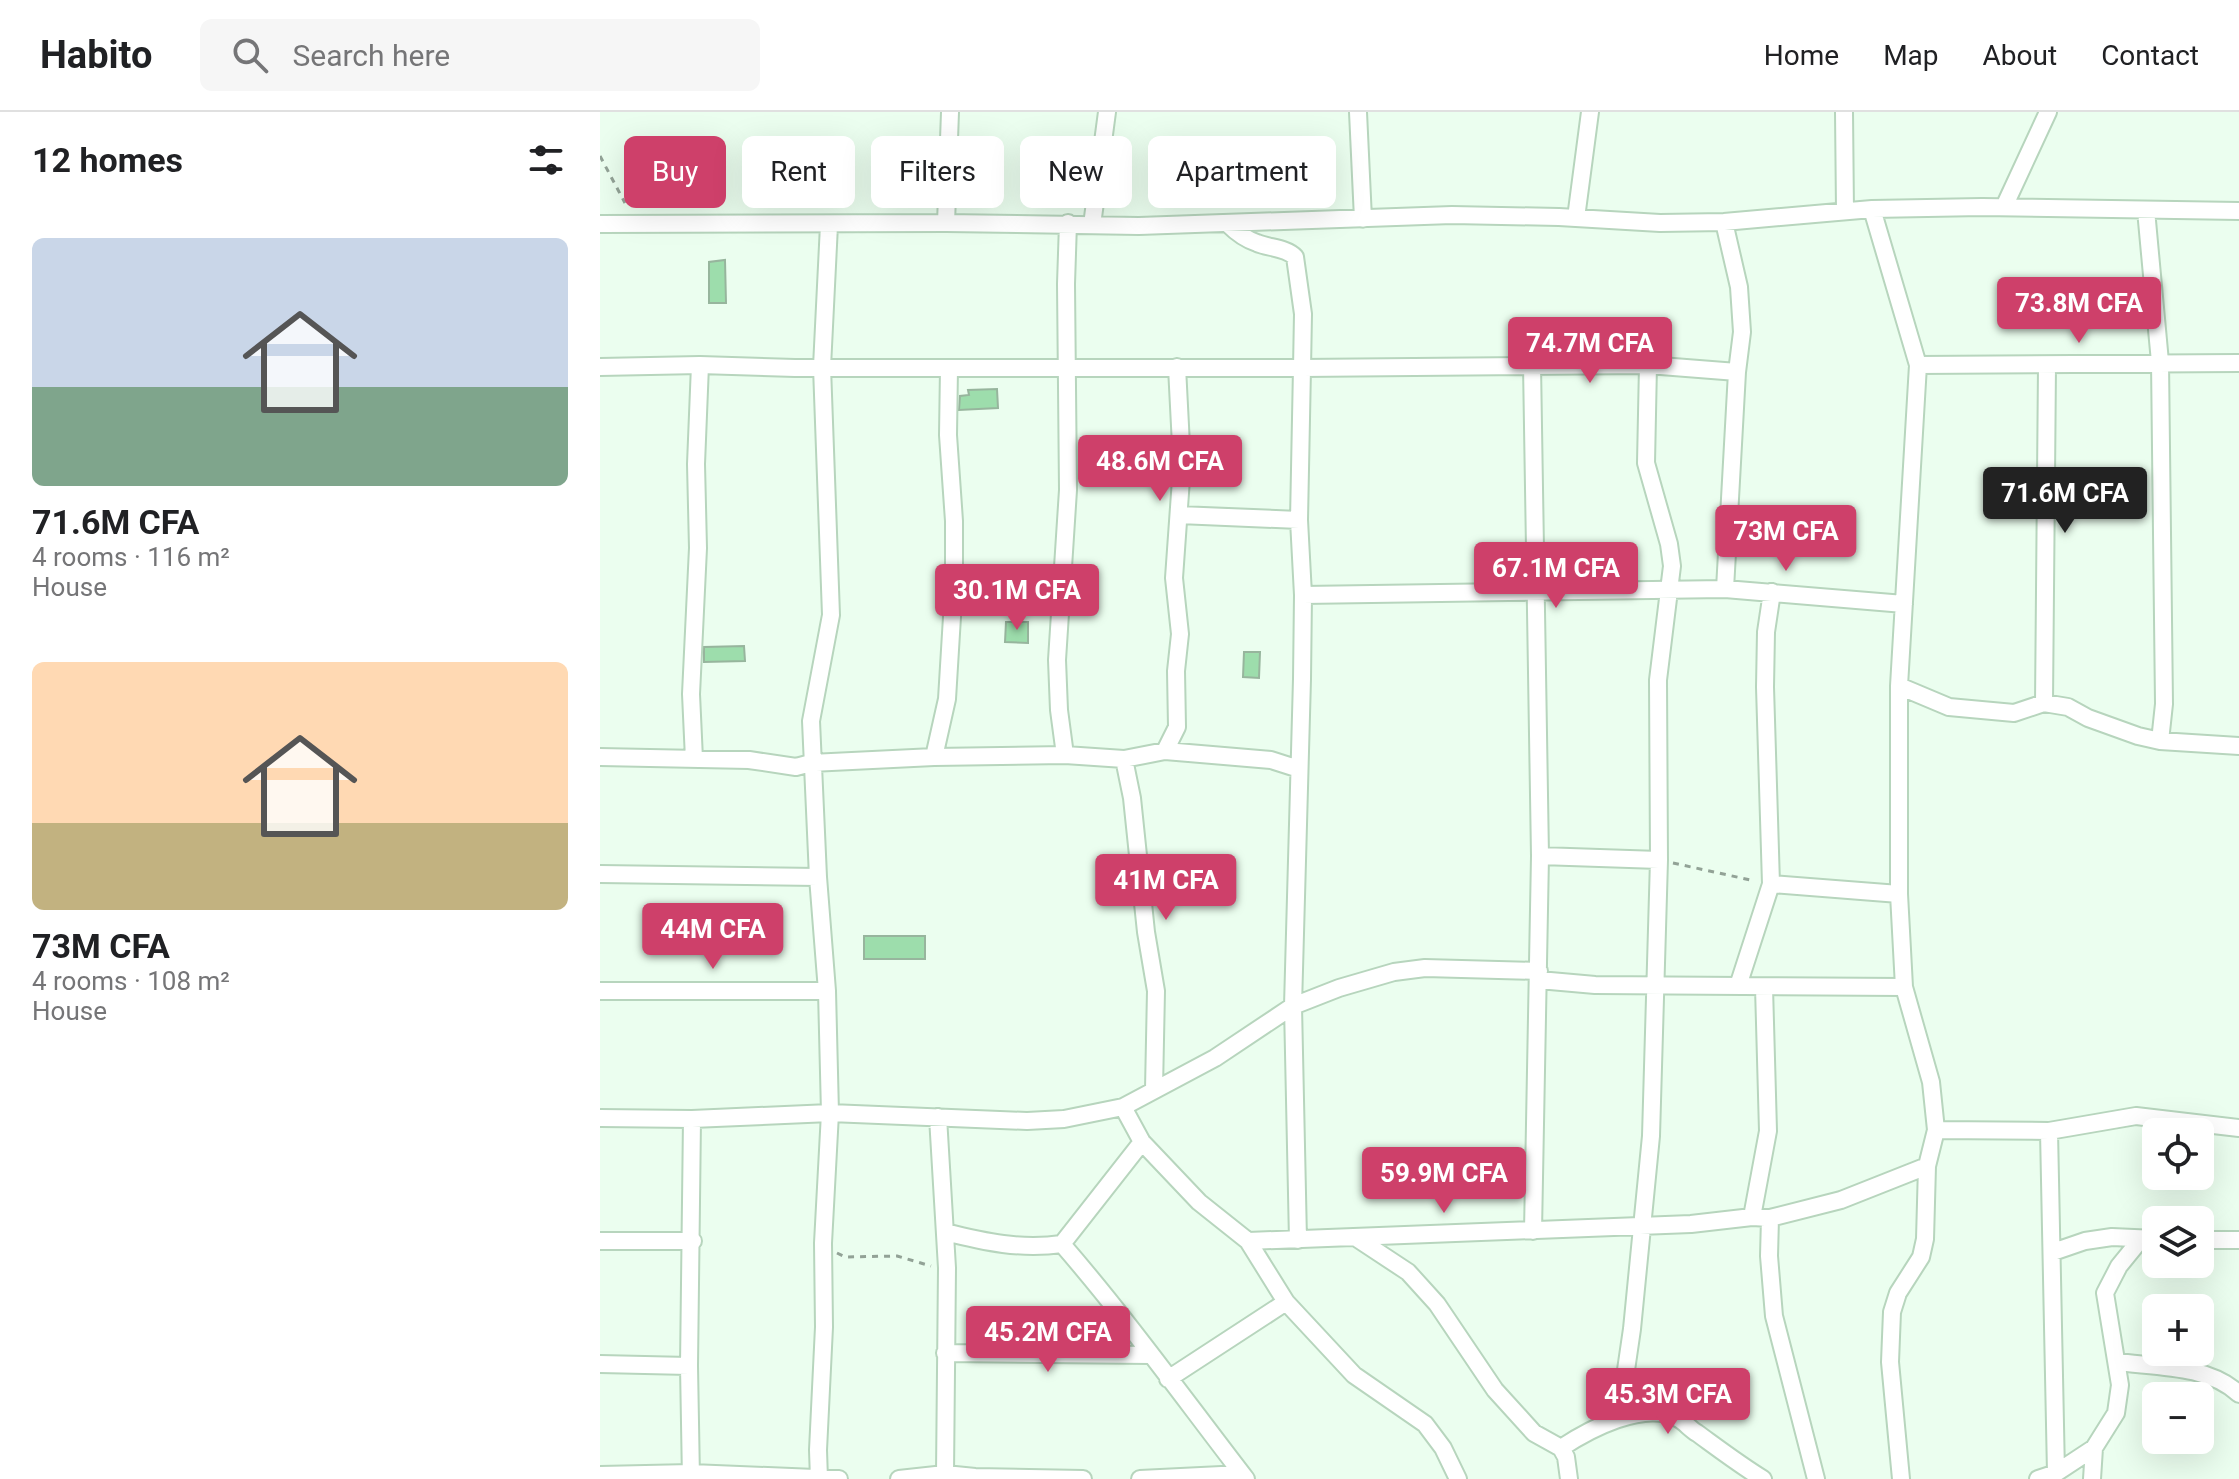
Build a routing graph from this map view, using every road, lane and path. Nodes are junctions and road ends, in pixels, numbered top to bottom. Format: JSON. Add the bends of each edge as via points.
{"nodes":[{"id":1,"x":950,"y":112,"type":"edge"},
{"id":2,"x":1107,"y":112,"type":"edge"},
{"id":3,"x":1358,"y":112,"type":"edge"},
{"id":4,"x":1590,"y":112,"type":"edge"},
{"id":5,"x":1844,"y":112,"type":"edge"},
{"id":6,"x":2048,"y":112,"type":"edge"},
{"id":7,"x":600,"y":156,"type":"edge"},
{"id":8,"x":624,"y":201,"type":"edge"},
{"id":9,"x":2004,"y":207,"type":"junction"},
{"id":10,"x":1872,"y":209,"type":"junction"},
{"id":11,"x":2146,"y":210,"type":"junction"},
{"id":12,"x":1845,"y":211,"type":"junction"},
{"id":13,"x":2239,"y":211,"type":"edge"},
{"id":14,"x":1576,"y":218,"type":"junction"},
{"id":15,"x":1363,"y":219,"type":"junction"},
{"id":16,"x":1724,"y":222,"type":"junction"},
{"id":17,"x":946,"y":223,"type":"junction"},
{"id":18,"x":1068,"y":223,"type":"junction"},
{"id":19,"x":600,"y":224,"type":"edge"},
{"id":20,"x":1228,"y":224,"type":"junction"},
{"id":21,"x":829,"y":225,"type":"junction"},
{"id":22,"x":1092,"y":225,"type":"junction"},
{"id":23,"x":2160,"y":362,"type":"junction"},
{"id":24,"x":2239,"y":363,"type":"edge"},
{"id":25,"x":700,"y":365,"type":"junction"},
{"id":26,"x":1532,"y":365,"type":"junction"},
{"id":27,"x":1648,"y":365,"type":"junction"},
{"id":28,"x":1918,"y":365,"type":"junction"},
{"id":29,"x":1066,"y":366,"type":"junction"},
{"id":30,"x":2047,"y":366,"type":"junction"},
{"id":31,"x":600,"y":367,"type":"edge"},
{"id":32,"x":822,"y":367,"type":"junction"},
{"id":33,"x":1177,"y":367,"type":"junction"},
{"id":34,"x":949,"y":368,"type":"junction"},
{"id":35,"x":1302,"y":368,"type":"junction"},
{"id":36,"x":1737,"y":372,"type":"junction"},
{"id":37,"x":1179,"y":515,"type":"junction"},
{"id":38,"x":1299,"y":520,"type":"junction"},
{"id":39,"x":1725,"y":589,"type":"junction"},
{"id":40,"x":1667,"y":591,"type":"junction"},
{"id":41,"x":1536,"y":592,"type":"junction"},
{"id":42,"x":1772,"y":592,"type":"junction"},
{"id":43,"x":1303,"y":595,"type":"junction"},
{"id":44,"x":1904,"y":604,"type":"junction"},
{"id":45,"x":1899,"y":686,"type":"junction"},
{"id":46,"x":2044,"y":703,"type":"junction"},
{"id":47,"x":2160,"y":741,"type":"junction"},
{"id":48,"x":2239,"y":746,"type":"edge"},
{"id":49,"x":1165,"y":751,"type":"junction"},
{"id":50,"x":1065,"y":755,"type":"junction"},
{"id":51,"x":600,"y":757,"type":"edge"},
{"id":52,"x":934,"y":757,"type":"junction"},
{"id":53,"x":694,"y":759,"type":"junction"},
{"id":54,"x":1124,"y":759,"type":"junction"},
{"id":55,"x":811,"y":763,"type":"junction"},
{"id":56,"x":1299,"y":769,"type":"junction"},
{"id":57,"x":1540,"y":856,"type":"junction"},
{"id":58,"x":1659,"y":860,"type":"junction"},
{"id":59,"x":600,"y":874,"type":"edge"},
{"id":60,"x":818,"y":877,"type":"junction"},
{"id":61,"x":1771,"y":884,"type":"junction"},
{"id":62,"x":1899,"y":894,"type":"junction"},
{"id":63,"x":1539,"y":976,"type":"junction"},
{"id":64,"x":1653,"y":985,"type":"junction"},
{"id":65,"x":1738,"y":986,"type":"junction"},
{"id":66,"x":1764,"y":987,"type":"junction"},
{"id":67,"x":1904,"y":987,"type":"junction"},
{"id":68,"x":600,"y":991,"type":"edge"},
{"id":69,"x":827,"y":991,"type":"junction"},
{"id":70,"x":1293,"y":1006,"type":"junction"},
{"id":71,"x":1154,"y":1089,"type":"junction"},
{"id":72,"x":1123,"y":1107,"type":"junction"},
{"id":73,"x":830,"y":1113,"type":"junction"},
{"id":74,"x":938,"y":1117,"type":"junction"},
{"id":75,"x":600,"y":1118,"type":"edge"},
{"id":76,"x":692,"y":1119,"type":"junction"},
{"id":77,"x":2239,"y":1128,"type":"edge"},
{"id":78,"x":1936,"y":1130,"type":"junction"},
{"id":79,"x":2049,"y":1131,"type":"junction"},
{"id":80,"x":1142,"y":1142,"type":"junction"},
{"id":81,"x":1927,"y":1166,"type":"junction"},
{"id":82,"x":1752,"y":1217,"type":"junction"},
{"id":83,"x":1770,"y":1218,"type":"junction"},
{"id":84,"x":1641,"y":1226,"type":"junction"},
{"id":85,"x":1533,"y":1231,"type":"junction"},
{"id":86,"x":945,"y":1232,"type":"junction"},
{"id":87,"x":2239,"y":1235,"type":"edge"},
{"id":88,"x":1356,"y":1238,"type":"junction"},
{"id":89,"x":2214,"y":1238,"type":"edge"},
{"id":90,"x":2142,"y":1239,"type":"edge"},
{"id":91,"x":1298,"y":1240,"type":"junction"},
{"id":92,"x":600,"y":1241,"type":"edge"},
{"id":93,"x":693,"y":1241,"type":"junction"},
{"id":94,"x":1248,"y":1241,"type":"junction"},
{"id":95,"x":823,"y":1243,"type":"junction"},
{"id":96,"x":1062,"y":1244,"type":"junction"},
{"id":97,"x":2142,"y":1245,"type":"edge"},
{"id":98,"x":2053,"y":1252,"type":"junction"},
{"id":99,"x":947,"y":1268,"type":"junction"},
{"id":100,"x":1286,"y":1302,"type":"junction"},
{"id":101,"x":945,"y":1353,"type":"junction"},
{"id":102,"x":1151,"y":1355,"type":"junction"},
{"id":103,"x":2117,"y":1362,"type":"junction"},
{"id":104,"x":600,"y":1364,"type":"edge"},
{"id":105,"x":689,"y":1366,"type":"junction"},
{"id":106,"x":1168,"y":1379,"type":"junction"},
{"id":107,"x":2239,"y":1394,"type":"edge"},
{"id":108,"x":1619,"y":1418,"type":"junction"},
{"id":109,"x":1561,"y":1448,"type":"junction"},
{"id":110,"x":2094,"y":1448,"type":"junction"},
{"id":111,"x":2056,"y":1473,"type":"junction"},
{"id":112,"x":945,"y":1474,"type":"junction"},
{"id":113,"x":600,"y":1475,"type":"edge"},
{"id":114,"x":691,"y":1476,"type":"edge"},
{"id":115,"x":1244,"y":1477,"type":"edge"},
{"id":116,"x":819,"y":1478,"type":"edge"},
{"id":117,"x":839,"y":1479,"type":"edge"},
{"id":118,"x":899,"y":1479,"type":"edge"},
{"id":119,"x":1083,"y":1479,"type":"edge"},
{"id":120,"x":1140,"y":1479,"type":"edge"},
{"id":121,"x":1458,"y":1479,"type":"edge"},
{"id":122,"x":1569,"y":1479,"type":"edge"},
{"id":123,"x":1763,"y":1479,"type":"edge"},
{"id":124,"x":1816,"y":1479,"type":"edge"},
{"id":125,"x":1901,"y":1479,"type":"edge"},
{"id":126,"x":2038,"y":1479,"type":"edge"},
{"id":127,"x":2092,"y":1479,"type":"edge"}],
"edges":[{"from":1,"to":17,"type":"street"},
{"from":2,"to":22,"type":"street"},
{"from":3,"to":15,"type":"street"},
{"from":4,"to":14,"type":"street"},
{"from":5,"to":12,"type":"street"},
{"from":6,"to":9,"type":"street"},
{"from":7,"to":8,"type":"path"},
{"from":9,"to":10,"type":"street"},
{"from":9,"to":11,"type":"street"},
{"from":10,"to":12,"type":"street"},
{"from":10,"to":28,"type":"street"},
{"from":11,"to":13,"type":"street"},
{"from":11,"to":23,"type":"street"},
{"from":12,"to":16,"type":"street"},
{"from":14,"to":15,"type":"street"},
{"from":14,"to":16,"type":"street"},
{"from":15,"to":20,"type":"street"},
{"from":16,"to":36,"type":"street","via":[[1739,287],[1742,332]]},
{"from":17,"to":18,"type":"street"},
{"from":17,"to":21,"type":"street"},
{"from":18,"to":22,"type":"street"},
{"from":18,"to":29,"type":"street"},
{"from":19,"to":21,"type":"street"},
{"from":20,"to":22,"type":"street"},
{"from":20,"to":35,"type":"street","via":[[1254,242],[1294,254],[1303,314]]},
{"from":21,"to":32,"type":"street"},
{"from":23,"to":24,"type":"street"},
{"from":23,"to":30,"type":"street"},
{"from":23,"to":47,"type":"street"},
{"from":25,"to":31,"type":"street"},
{"from":25,"to":32,"type":"street"},
{"from":25,"to":53,"type":"street"},
{"from":26,"to":27,"type":"street"},
{"from":26,"to":35,"type":"street"},
{"from":26,"to":41,"type":"street"},
{"from":27,"to":36,"type":"street"},
{"from":27,"to":40,"type":"street","via":[[1646,463],[1669,544]]},
{"from":28,"to":30,"type":"street"},
{"from":28,"to":44,"type":"street"},
{"from":29,"to":33,"type":"street"},
{"from":29,"to":34,"type":"street"},
{"from":29,"to":50,"type":"street","via":[[1068,490],[1057,660]]},
{"from":30,"to":46,"type":"street"},
{"from":32,"to":34,"type":"street"},
{"from":32,"to":55,"type":"street","via":[[831,615],[812,709]]},
{"from":33,"to":35,"type":"street"},
{"from":33,"to":37,"type":"street","via":[[1182,415]]},
{"from":34,"to":52,"type":"street","via":[[954,584],[947,699]]},
{"from":35,"to":38,"type":"street"},
{"from":36,"to":39,"type":"street"},
{"from":37,"to":38,"type":"street"},
{"from":37,"to":49,"type":"street","via":[[1174,578],[1180,634],[1177,727]]},
{"from":38,"to":43,"type":"street"},
{"from":39,"to":40,"type":"street"},
{"from":39,"to":42,"type":"street"},
{"from":40,"to":41,"type":"street"},
{"from":40,"to":58,"type":"street","via":[[1658,680]]},
{"from":41,"to":43,"type":"street"},
{"from":41,"to":57,"type":"street"},
{"from":42,"to":44,"type":"street"},
{"from":42,"to":61,"type":"street","via":[[1765,687]]},
{"from":43,"to":56,"type":"street"},
{"from":44,"to":45,"type":"street"},
{"from":45,"to":46,"type":"street","via":[[1949,707],[2014,713]]},
{"from":45,"to":62,"type":"street"},
{"from":46,"to":47,"type":"street"},
{"from":47,"to":48,"type":"street"},
{"from":49,"to":54,"type":"street"},
{"from":49,"to":56,"type":"street","via":[[1271,760]]},
{"from":50,"to":52,"type":"street"},
{"from":50,"to":54,"type":"street"},
{"from":51,"to":53,"type":"street"},
{"from":52,"to":55,"type":"street"},
{"from":53,"to":55,"type":"street","via":[[796,767]]},
{"from":54,"to":71,"type":"street","via":[[1156,991]]},
{"from":55,"to":60,"type":"street"},
{"from":56,"to":70,"type":"street"},
{"from":57,"to":58,"type":"street"},
{"from":57,"to":63,"type":"street"},
{"from":58,"to":61,"type":"path"},
{"from":58,"to":64,"type":"street"},
{"from":59,"to":60,"type":"street"},
{"from":60,"to":69,"type":"street"},
{"from":61,"to":62,"type":"street"},
{"from":61,"to":65,"type":"street"},
{"from":62,"to":67,"type":"street"},
{"from":63,"to":64,"type":"street","via":[[1595,985]]},
{"from":63,"to":70,"type":"street","via":[[1425,968],[1394,972]]},
{"from":63,"to":85,"type":"street"},
{"from":64,"to":65,"type":"street"},
{"from":64,"to":84,"type":"street","via":[[1651,1136]]},
{"from":65,"to":66,"type":"street"},
{"from":66,"to":67,"type":"street"},
{"from":66,"to":82,"type":"street","via":[[1768,1131]]},
{"from":67,"to":78,"type":"street","via":[[1931,1082]]},
{"from":68,"to":69,"type":"street"},
{"from":69,"to":73,"type":"street"},
{"from":70,"to":71,"type":"street","via":[[1215,1058]]},
{"from":70,"to":91,"type":"street"},
{"from":71,"to":72,"type":"street"},
{"from":72,"to":74,"type":"street","via":[[1064,1119]]},
{"from":72,"to":80,"type":"street"},
{"from":73,"to":74,"type":"street"},
{"from":73,"to":76,"type":"street"},
{"from":73,"to":95,"type":"street"},
{"from":74,"to":86,"type":"street"},
{"from":75,"to":76,"type":"street"},
{"from":76,"to":93,"type":"street"},
{"from":77,"to":79,"type":"street","via":[[2136,1116]]},
{"from":78,"to":79,"type":"street"},
{"from":78,"to":81,"type":"street"},
{"from":79,"to":98,"type":"street"},
{"from":80,"to":94,"type":"street","via":[[1199,1202]]},
{"from":80,"to":96,"type":"street"},
{"from":81,"to":83,"type":"street","via":[[1841,1200]]},
{"from":81,"to":125,"type":"street","via":[[1921,1257],[1892,1312],[1890,1362]]},
{"from":82,"to":83,"type":"street"},
{"from":82,"to":84,"type":"street"},
{"from":83,"to":124,"type":"street","via":[[1774,1316]]},
{"from":84,"to":85,"type":"street"},
{"from":84,"to":108,"type":"street"},
{"from":85,"to":88,"type":"street"},
{"from":86,"to":96,"type":"street","via":[[997,1245]]},
{"from":86,"to":99,"type":"street"},
{"from":87,"to":89,"type":"street"},
{"from":88,"to":91,"type":"street"},
{"from":88,"to":109,"type":"street","via":[[1408,1272],[1437,1304],[1495,1390],[1534,1433]]},
{"from":90,"to":98,"type":"street","via":[[2085,1241]]},
{"from":91,"to":94,"type":"street"},
{"from":92,"to":93,"type":"street"},
{"from":93,"to":105,"type":"street"},
{"from":94,"to":100,"type":"street"},
{"from":95,"to":99,"type":"path","via":[[845,1257],[897,1256]]},
{"from":95,"to":116,"type":"street"},
{"from":96,"to":102,"type":"street"},
{"from":97,"to":103,"type":"street","via":[[2119,1266],[2105,1293]]},
{"from":98,"to":111,"type":"street"},
{"from":99,"to":101,"type":"street"},
{"from":100,"to":106,"type":"street"},
{"from":100,"to":121,"type":"street","via":[[1354,1375],[1425,1424]]},
{"from":101,"to":102,"type":"street"},
{"from":101,"to":112,"type":"street"},
{"from":102,"to":106,"type":"street"},
{"from":103,"to":107,"type":"street","via":[[2197,1372]]},
{"from":103,"to":110,"type":"street","via":[[2116,1413]]},
{"from":104,"to":105,"type":"street"},
{"from":105,"to":114,"type":"street"},
{"from":106,"to":115,"type":"street"},
{"from":108,"to":109,"type":"street"},
{"from":108,"to":123,"type":"street","via":[[1676,1417]]},
{"from":109,"to":122,"type":"street"},
{"from":110,"to":111,"type":"street"},
{"from":110,"to":127,"type":"street"},
{"from":111,"to":126,"type":"street"},
{"from":112,"to":118,"type":"street"},
{"from":112,"to":119,"type":"street"},
{"from":113,"to":114,"type":"street"},
{"from":114,"to":116,"type":"street"},
{"from":115,"to":120,"type":"street"},
{"from":116,"to":117,"type":"street"}]}
